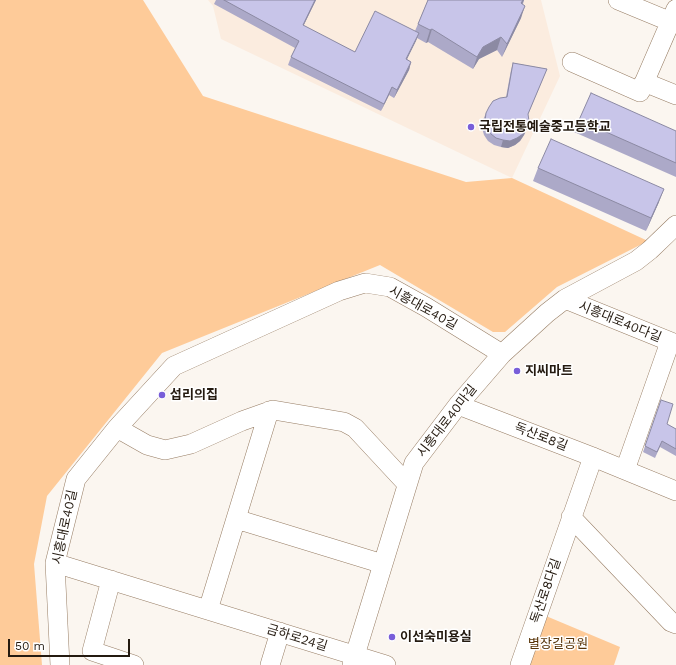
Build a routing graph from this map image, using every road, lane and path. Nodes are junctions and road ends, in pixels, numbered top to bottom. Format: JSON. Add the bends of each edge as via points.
{"nodes":[{"id":1,"x":618,"y":0,"type":"edge"},
{"id":2,"x":674,"y":18,"type":"edge"},
{"id":3,"x":572,"y":62,"type":"dead end"},
{"id":4,"x":644,"y":82,"type":"junction"},
{"id":5,"x":676,"y":95,"type":"edge"},
{"id":6,"x":676,"y":225,"type":"edge"},
{"id":7,"x":564,"y":299,"type":"junction"},
{"id":8,"x":673,"y":343,"type":"edge"},
{"id":9,"x":502,"y":354,"type":"junction"},
{"id":10,"x":458,"y":405,"type":"junction"},
{"id":11,"x":269,"y":411,"type":"junction"},
{"id":12,"x":117,"y":428,"type":"junction"},
{"id":13,"x":593,"y":457,"type":"junction"},
{"id":14,"x":625,"y":470,"type":"junction"},
{"id":15,"x":407,"y":484,"type":"junction"},
{"id":16,"x":676,"y":491,"type":"edge"},
{"id":17,"x":571,"y":517,"type":"junction"},
{"id":18,"x":236,"y":519,"type":"junction"},
{"id":19,"x":55,"y":563,"type":"junction"},
{"id":20,"x":383,"y":564,"type":"junction"},
{"id":21,"x":111,"y":580,"type":"junction"},
{"id":22,"x":208,"y":610,"type":"junction"},
{"id":23,"x":676,"y":624,"type":"edge"},
{"id":24,"x":280,"y":632,"type":"junction"},
{"id":25,"x":354,"y":660,"type":"edge"},
{"id":26,"x":60,"y":665,"type":"edge"},
{"id":27,"x":134,"y":665,"type":"edge"},
{"id":28,"x":270,"y":665,"type":"edge"},
{"id":29,"x":386,"y":665,"type":"edge"},
{"id":30,"x":520,"y":665,"type":"edge"}],
"edges":[{"from":1,"to":2,"type":"street"},
{"from":2,"to":4,"type":"street"},
{"from":3,"to":4,"type":"street","via":[[640,92]]},
{"from":4,"to":5,"type":"street"},
{"from":6,"to":7,"type":"street","via":[[636,261]]},
{"from":7,"to":8,"type":"street","name":"시흥대로40다길"},
{"from":7,"to":9,"type":"street"},
{"from":8,"to":14,"type":"street"},
{"from":9,"to":10,"type":"street","name":"시흥대로40마길"},
{"from":9,"to":12,"type":"street","name":"시흥대로40길","via":[[390,287],[365,283],[339,291],[174,366]]},
{"from":10,"to":13,"type":"street","name":"독산로8길"},
{"from":10,"to":15,"type":"street","name":"시흥대로40마길","via":[[414,463]]},
{"from":11,"to":12,"type":"street","via":[[191,444],[165,450],[147,445]]},
{"from":11,"to":15,"type":"street","via":[[344,422],[355,428]]},
{"from":11,"to":18,"type":"street"},
{"from":12,"to":19,"type":"street","name":"시흥대로40길","via":[[76,478]]},
{"from":13,"to":14,"type":"street","name":"독산로8길"},
{"from":13,"to":17,"type":"street","name":"독산로8다길"},
{"from":14,"to":16,"type":"street","name":"독산로8길"},
{"from":15,"to":20,"type":"street","name":"시흥대로40마길"},
{"from":17,"to":23,"type":"street","via":[[671,622]]},
{"from":17,"to":30,"type":"street","name":"독산로8다길"},
{"from":18,"to":20,"type":"street"},
{"from":18,"to":22,"type":"street"},
{"from":19,"to":21,"type":"street","name":"금하로24길"},
{"from":19,"to":26,"type":"street","name":"시흥대로40길"},
{"from":20,"to":25,"type":"street","name":"시흥대로40마길"},
{"from":21,"to":22,"type":"street","name":"금하로24길"},
{"from":21,"to":27,"type":"street","via":[[92,651]]},
{"from":22,"to":24,"type":"street","name":"금하로24길"},
{"from":24,"to":25,"type":"street","name":"금하로24길"},
{"from":24,"to":28,"type":"street"},
{"from":25,"to":29,"type":"street","name":"금하로24길"}]}
